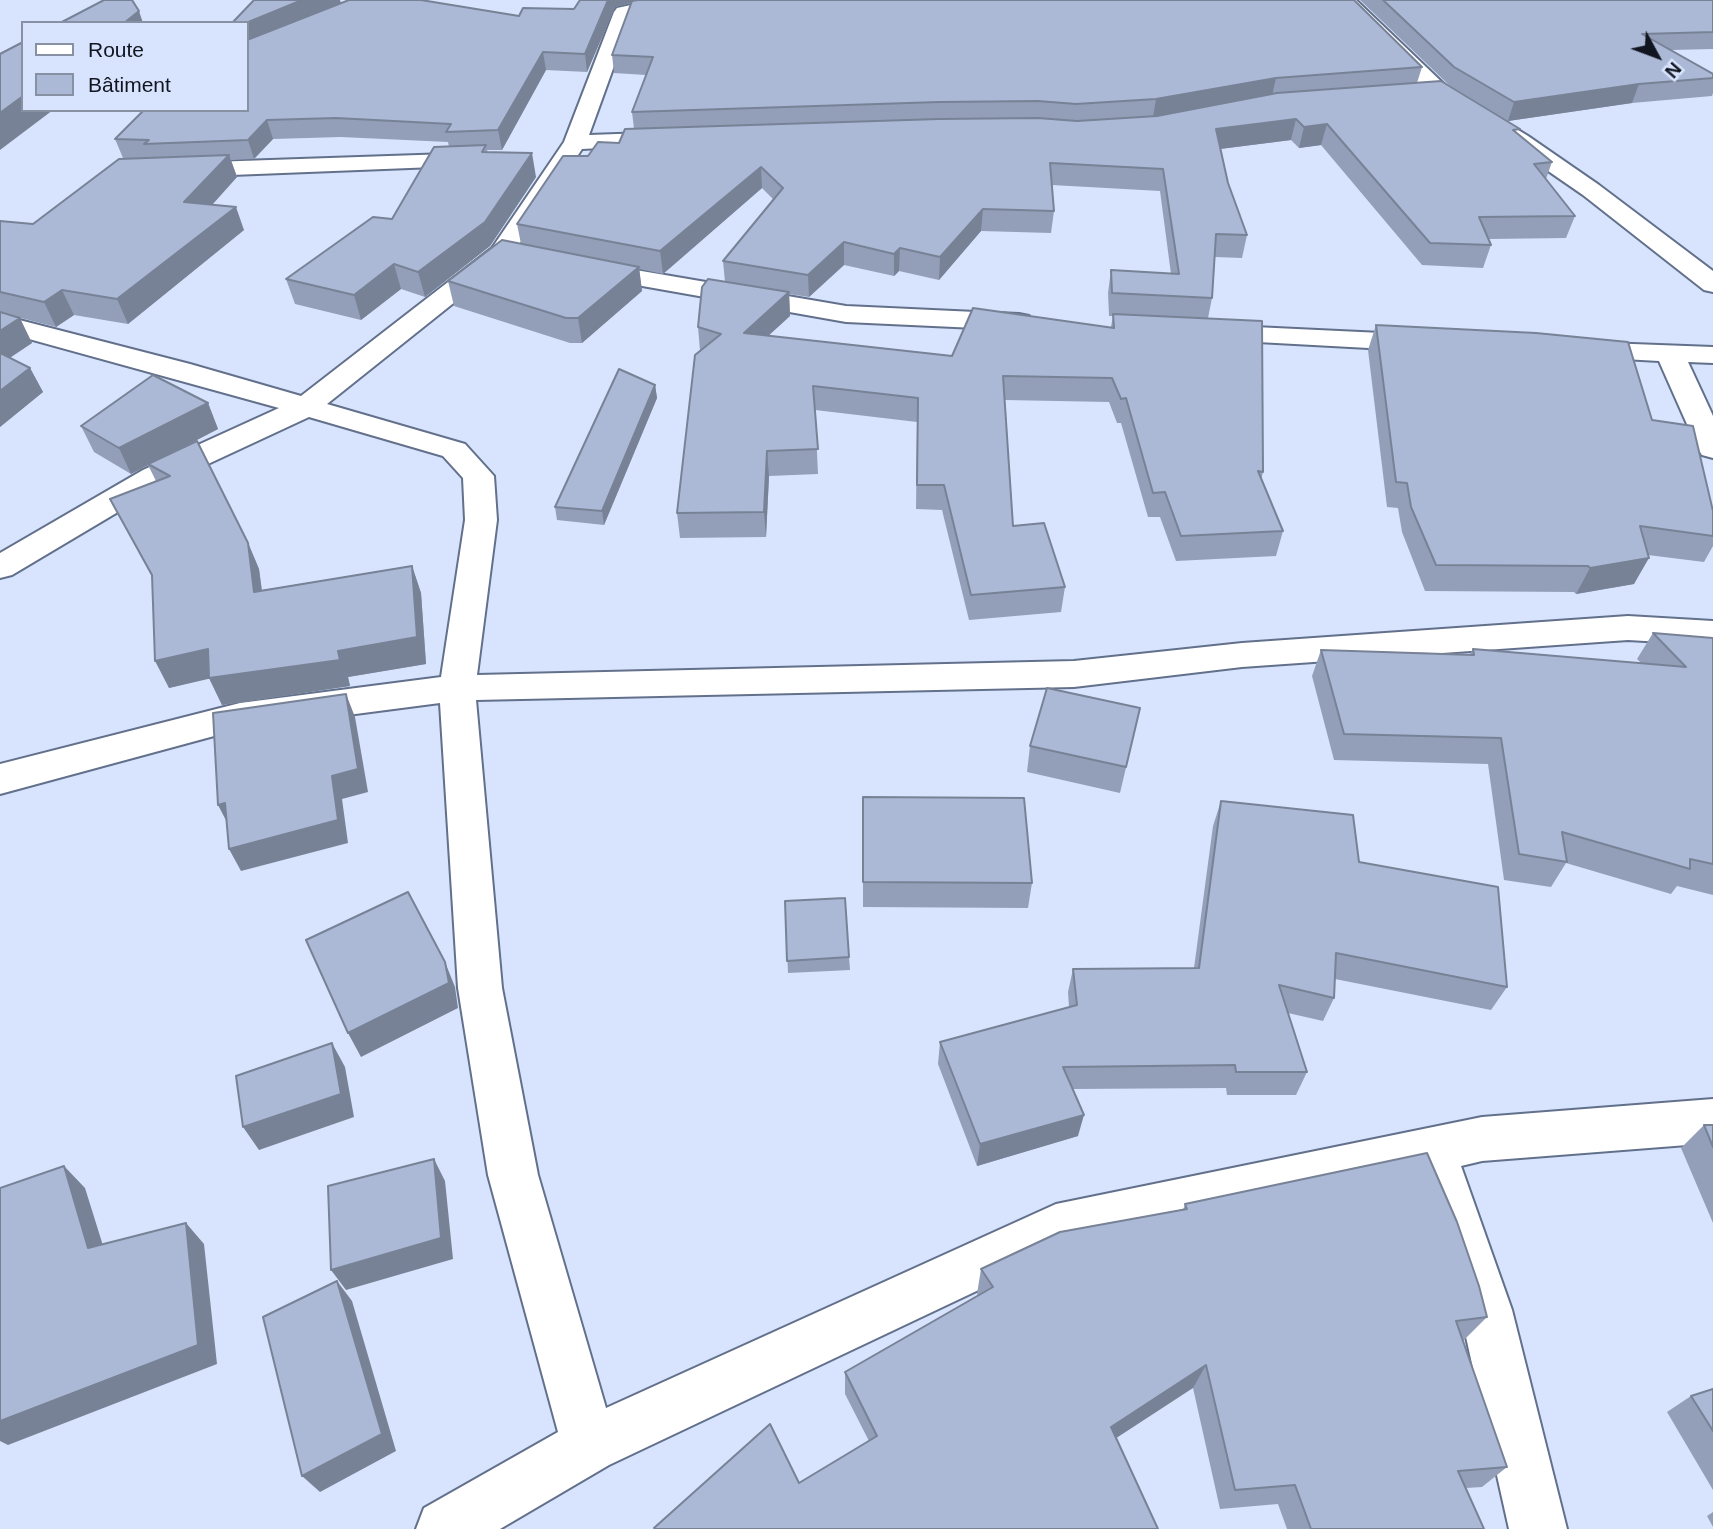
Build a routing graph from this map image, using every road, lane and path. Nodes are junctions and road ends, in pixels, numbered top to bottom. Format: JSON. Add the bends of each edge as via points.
{"nodes":[{"id":1,"x":1345,"y":0,"type":"edge"},
{"id":2,"x":696,"y":6,"type":"edge"},
{"id":3,"x":1439,"y":92,"type":"junction"},
{"id":4,"x":1414,"y":93,"type":"edge"},
{"id":5,"x":698,"y":139,"type":"edge"},
{"id":6,"x":570,"y":149,"type":"junction"},
{"id":7,"x":536,"y":158,"type":"dead end"},
{"id":8,"x":494,"y":159,"type":"edge"},
{"id":9,"x":159,"y":171,"type":"edge"},
{"id":10,"x":565,"y":265,"type":"edge"},
{"id":11,"x":1713,"y":284,"type":"edge"},
{"id":12,"x":0,"y":323,"type":"edge"},
{"id":13,"x":1040,"y":323,"type":"edge"},
{"id":14,"x":1184,"y":332,"type":"edge"},
{"id":15,"x":1454,"y":344,"type":"edge"},
{"id":16,"x":1548,"y":348,"type":"edge"},
{"id":17,"x":1670,"y":354,"type":"junction"},
{"id":18,"x":1713,"y":355,"type":"edge"},
{"id":19,"x":304,"y":408,"type":"junction"},
{"id":20,"x":1713,"y":449,"type":"edge"},
{"id":21,"x":0,"y":567,"type":"edge"},
{"id":22,"x":1713,"y":633,"type":"edge"},
{"id":23,"x":457,"y":688,"type":"junction"},
{"id":24,"x":0,"y":779,"type":"edge"},
{"id":25,"x":1713,"y":1121,"type":"edge"},
{"id":26,"x":1431,"y":1149,"type":"junction"},
{"id":27,"x":589,"y":1445,"type":"junction"},
{"id":28,"x":461,"y":1525,"type":"edge"},
{"id":29,"x":1538,"y":1529,"type":"edge"}],
"edges":[{"from":1,"to":3,"type":"street"},
{"from":2,"to":6,"type":"street","via":[[624,12]]},
{"from":3,"to":4,"type":"street"},
{"from":3,"to":11,"type":"street","via":[[1591,190]]},
{"from":5,"to":6,"type":"street"},
{"from":6,"to":7,"type":"street"},
{"from":6,"to":19,"type":"street","via":[[514,255]]},
{"from":8,"to":9,"type":"street"},
{"from":10,"to":13,"type":"street","via":[[846,314]]},
{"from":12,"to":19,"type":"street"},
{"from":14,"to":15,"type":"street"},
{"from":16,"to":17,"type":"street"},
{"from":17,"to":18,"type":"street"},
{"from":17,"to":20,"type":"street"},
{"from":19,"to":21,"type":"street","via":[[155,477]]},
{"from":19,"to":23,"type":"street","via":[[454,450],[478,476],[481,520]]},
{"from":22,"to":23,"type":"street","via":[[1629,628],[1560,632],[1242,655],[1074,674]]},
{"from":23,"to":24,"type":"street","via":[[240,716]]},
{"from":23,"to":27,"type":"street","via":[[480,988],[513,1175]]},
{"from":25,"to":26,"type":"street","via":[[1482,1139]]},
{"from":26,"to":27,"type":"street","via":[[1056,1228]]},
{"from":26,"to":29,"type":"street","via":[[1486,1310]]},
{"from":27,"to":28,"type":"street"}]}
